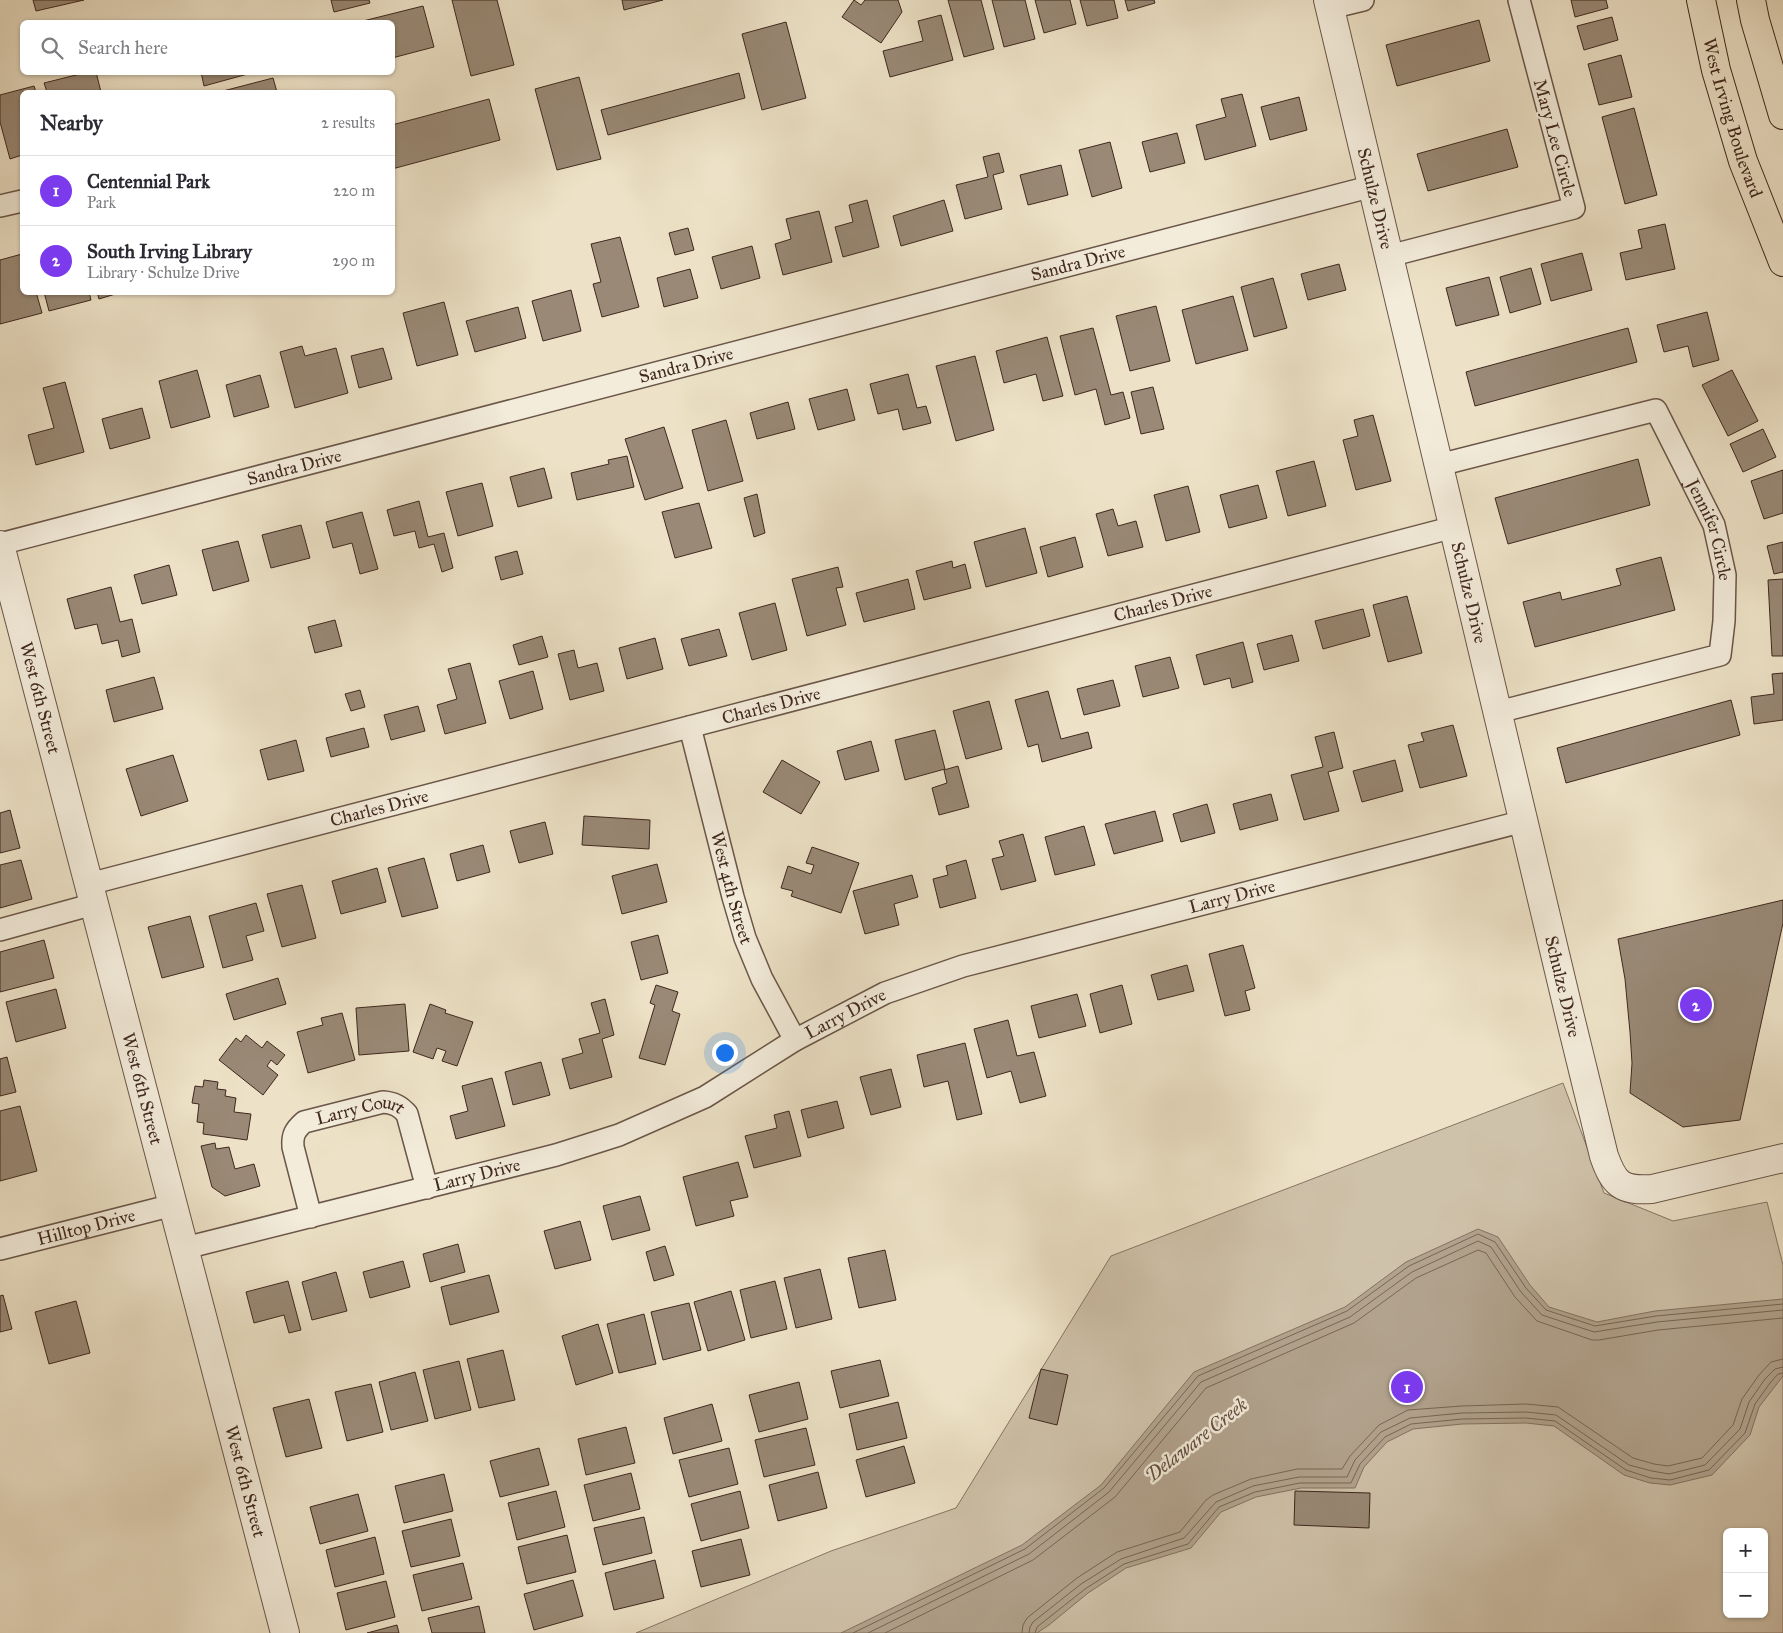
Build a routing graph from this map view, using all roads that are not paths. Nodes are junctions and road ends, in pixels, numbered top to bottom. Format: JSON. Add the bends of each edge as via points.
{"nodes":[{"id":1,"x":1363,"y":0,"type":"edge"},
{"id":2,"x":1519,"y":0,"type":"edge"},
{"id":3,"x":1701,"y":0,"type":"edge"},
{"id":4,"x":1751,"y":0,"type":"edge"},
{"id":5,"x":1329,"y":4,"type":"edge"},
{"id":6,"x":1783,"y":115,"type":"edge"},
{"id":7,"x":1373,"y":186,"type":"junction"},
{"id":8,"x":20,"y":201,"type":"edge"},
{"id":9,"x":0,"y":206,"type":"edge"},
{"id":10,"x":1389,"y":256,"type":"junction"},
{"id":11,"x":1783,"y":262,"type":"edge"},
{"id":12,"x":1439,"y":465,"type":"junction"},
{"id":13,"x":1454,"y":527,"type":"junction"},
{"id":14,"x":0,"y":545,"type":"edge"},
{"id":15,"x":1498,"y":712,"type":"junction"},
{"id":16,"x":690,"y":727,"type":"junction"},
{"id":17,"x":1524,"y":821,"type":"junction"},
{"id":18,"x":92,"y":894,"type":"junction"},
{"id":19,"x":0,"y":930,"type":"edge"},
{"id":20,"x":795,"y":1040,"type":"junction"},
{"id":21,"x":1783,"y":1158,"type":"edge"},
{"id":22,"x":427,"y":1188,"type":"junction"},
{"id":23,"x":173,"y":1205,"type":"junction"},
{"id":24,"x":311,"y":1217,"type":"junction"},
{"id":25,"x":184,"y":1248,"type":"junction"},
{"id":26,"x":0,"y":1249,"type":"edge"},
{"id":27,"x":285,"y":1633,"type":"edge"}],
"edges":[{"from":1,"to":5,"type":"street"},
{"from":2,"to":10,"type":"street","name":"Mary Lee Circle","via":[[1574,208]]},
{"from":3,"to":11,"type":"main road","name":"West Irving Boulevard","via":[[1716,70],[1743,161]]},
{"from":4,"to":6,"type":"main road"},
{"from":5,"to":7,"type":"street","name":"Schulze Drive"},
{"from":7,"to":10,"type":"street","name":"Schulze Drive"},
{"from":7,"to":14,"type":"street","name":"Sandra Drive"},
{"from":8,"to":9,"type":"street"},
{"from":10,"to":12,"type":"street","name":"Schulze Drive"},
{"from":12,"to":13,"type":"street","name":"Schulze Drive"},
{"from":12,"to":15,"type":"street","name":"Jennifer Circle","via":[[1656,410],[1714,525],[1721,551],[1725,593],[1720,655]]},
{"from":13,"to":15,"type":"street","name":"Schulze Drive"},
{"from":13,"to":16,"type":"street","name":"Charles Drive"},
{"from":14,"to":18,"type":"street","name":"West 6th Street"},
{"from":15,"to":17,"type":"street","name":"Schulze Drive"},
{"from":16,"to":18,"type":"street","name":"Charles Drive"},
{"from":16,"to":20,"type":"street","name":"West 4th Street","via":[[744,938]]},
{"from":17,"to":20,"type":"street","name":"Larry Drive","via":[[963,966],[885,993]]},
{"from":17,"to":21,"type":"street","name":"Schulze Drive","via":[[1604,1156],[1617,1182],[1634,1190],[1652,1189]]},
{"from":18,"to":19,"type":"street","name":"Charles Drive"},
{"from":18,"to":23,"type":"street","name":"West 6th Street"},
{"from":20,"to":22,"type":"street","name":"Larry Drive","via":[[706,1097],[619,1136]]},
{"from":22,"to":24,"type":"street","name":"Larry Drive"},
{"from":22,"to":24,"type":"street","name":"Larry Court","via":[[407,1114],[393,1102],[383,1102],[304,1122],[296,1130],[292,1147]]},
{"from":23,"to":25,"type":"street","name":"West 6th Street"},
{"from":23,"to":26,"type":"street","name":"Hilltop Drive"},
{"from":24,"to":25,"type":"street","name":"Larry Drive"},
{"from":25,"to":27,"type":"street","name":"West 6th Street"}]}
